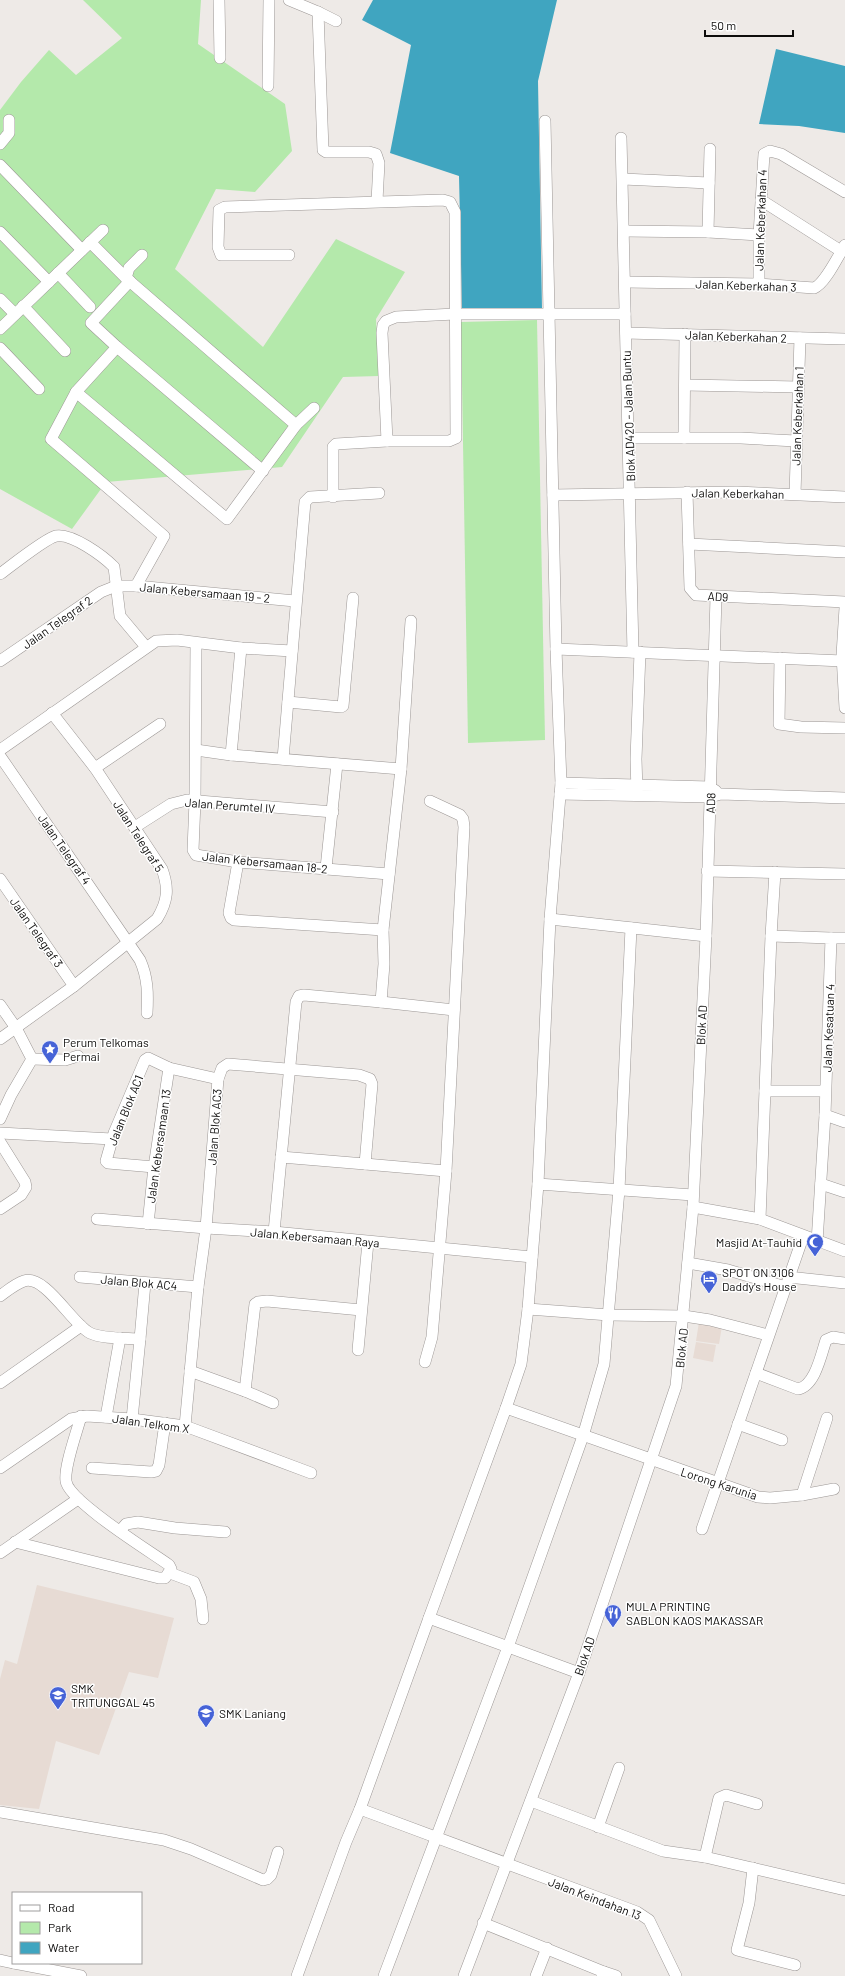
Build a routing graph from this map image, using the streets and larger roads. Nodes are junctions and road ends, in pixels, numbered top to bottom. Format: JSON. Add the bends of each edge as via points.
{"nodes":[{"id":1,"x":219,"y":0,"type":"edge"},
{"id":2,"x":269,"y":0,"type":"edge"},
{"id":3,"x":289,"y":0,"type":"edge"},
{"id":4,"x":318,"y":12,"type":"junction"},
{"id":5,"x":336,"y":21,"type":"dead end"},
{"id":6,"x":220,"y":58,"type":"dead end"},
{"id":7,"x":268,"y":86,"type":"dead end"},
{"id":8,"x":9,"y":120,"type":"dead end"},
{"id":9,"x":545,"y":122,"type":"dead end"},
{"id":10,"x":621,"y":138,"type":"dead end"},
{"id":11,"x":0,"y":144,"type":"edge"},
{"id":12,"x":710,"y":149,"type":"dead end"},
{"id":13,"x":0,"y":165,"type":"edge"},
{"id":14,"x":623,"y":179,"type":"junction"},
{"id":15,"x":709,"y":183,"type":"junction"},
{"id":16,"x":845,"y":192,"type":"edge"},
{"id":17,"x":761,"y":200,"type":"junction"},
{"id":18,"x":377,"y":201,"type":"junction"},
{"id":19,"x":102,"y":230,"type":"dead end"},
{"id":20,"x":624,"y":231,"type":"junction"},
{"id":21,"x":0,"y":232,"type":"edge"},
{"id":22,"x":708,"y":232,"type":"junction"},
{"id":23,"x":758,"y":235,"type":"junction"},
{"id":24,"x":90,"y":242,"type":"junction"},
{"id":25,"x":843,"y":248,"type":"edge"},
{"id":26,"x":82,"y":250,"type":"junction"},
{"id":27,"x":142,"y":255,"type":"dead end"},
{"id":28,"x":289,"y":255,"type":"dead end"},
{"id":29,"x":58,"y":273,"type":"junction"},
{"id":30,"x":128,"y":279,"type":"junction"},
{"id":31,"x":49,"y":282,"type":"junction"},
{"id":32,"x":625,"y":282,"type":"junction"},
{"id":33,"x":759,"y":284,"type":"junction"},
{"id":34,"x":0,"y":299,"type":"edge"},
{"id":35,"x":23,"y":306,"type":"junction"},
{"id":36,"x":90,"y":307,"type":"dead end"},
{"id":37,"x":15,"y":314,"type":"junction"},
{"id":38,"x":455,"y":314,"type":"junction"},
{"id":39,"x":548,"y":314,"type":"junction"},
{"id":40,"x":625,"y":314,"type":"junction"},
{"id":41,"x":0,"y":329,"type":"edge"},
{"id":42,"x":626,"y":333,"type":"junction"},
{"id":43,"x":685,"y":334,"type":"junction"},
{"id":44,"x":800,"y":338,"type":"junction"},
{"id":45,"x":845,"y":339,"type":"edge"},
{"id":46,"x":117,"y":347,"type":"junction"},
{"id":47,"x":0,"y":348,"type":"edge"},
{"id":48,"x":65,"y":351,"type":"dead end"},
{"id":49,"x":685,"y":385,"type":"junction"},
{"id":50,"x":798,"y":387,"type":"junction"},
{"id":51,"x":39,"y":389,"type":"dead end"},
{"id":52,"x":76,"y":392,"type":"junction"},
{"id":53,"x":314,"y":408,"type":"dead end"},
{"id":54,"x":296,"y":425,"type":"junction"},
{"id":55,"x":629,"y":438,"type":"junction"},
{"id":56,"x":684,"y":438,"type":"junction"},
{"id":57,"x":387,"y":441,"type":"junction"},
{"id":58,"x":796,"y":441,"type":"junction"},
{"id":59,"x":263,"y":470,"type":"junction"},
{"id":60,"x":687,"y":492,"type":"junction"},
{"id":61,"x":379,"y":493,"type":"dead end"},
{"id":62,"x":630,"y":494,"type":"junction"},
{"id":63,"x":795,"y":494,"type":"junction"},
{"id":64,"x":553,"y":495,"type":"junction"},
{"id":65,"x":333,"y":497,"type":"junction"},
{"id":66,"x":845,"y":497,"type":"edge"},
{"id":67,"x":689,"y":544,"type":"junction"},
{"id":68,"x":845,"y":552,"type":"edge"},
{"id":69,"x":0,"y":574,"type":"edge"},
{"id":70,"x":116,"y":586,"type":"junction"},
{"id":71,"x":136,"y":586,"type":"junction"},
{"id":72,"x":716,"y":597,"type":"junction"},
{"id":73,"x":353,"y":598,"type":"dead end"},
{"id":74,"x":295,"y":601,"type":"junction"},
{"id":75,"x":845,"y":602,"type":"edge"},
{"id":76,"x":845,"y":608,"type":"edge"},
{"id":77,"x":411,"y":621,"type":"dead end"},
{"id":78,"x":196,"y":643,"type":"junction"},
{"id":79,"x":146,"y":647,"type":"junction"},
{"id":80,"x":240,"y":648,"type":"junction"},
{"id":81,"x":556,"y":649,"type":"junction"},
{"id":82,"x":292,"y":650,"type":"junction"},
{"id":83,"x":641,"y":652,"type":"junction"},
{"id":84,"x":716,"y":657,"type":"junction"},
{"id":85,"x":780,"y":658,"type":"junction"},
{"id":86,"x":842,"y":661,"type":"junction"},
{"id":87,"x":0,"y":662,"type":"edge"},
{"id":88,"x":288,"y":702,"type":"junction"},
{"id":89,"x":845,"y":708,"type":"edge"},
{"id":90,"x":52,"y":712,"type":"junction"},
{"id":91,"x":160,"y":724,"type":"dead end"},
{"id":92,"x":845,"y":728,"type":"edge"},
{"id":93,"x":0,"y":750,"type":"edge"},
{"id":94,"x":196,"y":750,"type":"junction"},
{"id":95,"x":231,"y":755,"type":"junction"},
{"id":96,"x":0,"y":756,"type":"edge"},
{"id":97,"x":283,"y":759,"type":"junction"},
{"id":98,"x":337,"y":764,"type":"junction"},
{"id":99,"x":95,"y":768,"type":"junction"},
{"id":100,"x":401,"y":770,"type":"junction"},
{"id":101,"x":561,"y":789,"type":"junction"},
{"id":102,"x":637,"y":790,"type":"junction"},
{"id":103,"x":713,"y":793,"type":"junction"},
{"id":104,"x":845,"y":798,"type":"edge"},
{"id":105,"x":195,"y":801,"type":"junction"},
{"id":106,"x":430,"y":801,"type":"dead end"},
{"id":107,"x":333,"y":812,"type":"junction"},
{"id":108,"x":134,"y":827,"type":"junction"},
{"id":109,"x":238,"y":862,"type":"junction"},
{"id":110,"x":326,"y":868,"type":"junction"},
{"id":111,"x":707,"y":871,"type":"junction"},
{"id":112,"x":775,"y":872,"type":"junction"},
{"id":113,"x":389,"y":874,"type":"junction"},
{"id":114,"x":845,"y":874,"type":"edge"},
{"id":115,"x":0,"y":879,"type":"edge"},
{"id":116,"x":550,"y":919,"type":"junction"},
{"id":117,"x":631,"y":928,"type":"junction"},
{"id":118,"x":383,"y":930,"type":"junction"},
{"id":119,"x":706,"y":936,"type":"junction"},
{"id":120,"x":771,"y":936,"type":"junction"},
{"id":121,"x":831,"y":938,"type":"junction"},
{"id":122,"x":845,"y":938,"type":"edge"},
{"id":123,"x":129,"y":942,"type":"junction"},
{"id":124,"x":74,"y":986,"type":"junction"},
{"id":125,"x":381,"y":1002,"type":"junction"},
{"id":126,"x":0,"y":1005,"type":"edge"},
{"id":127,"x":454,"y":1010,"type":"junction"},
{"id":128,"x":147,"y":1013,"type":"dead end"},
{"id":129,"x":16,"y":1028,"type":"junction"},
{"id":130,"x":0,"y":1039,"type":"edge"},
{"id":131,"x":78,"y":1056,"type":"dead end"},
{"id":132,"x":32,"y":1059,"type":"junction"},
{"id":133,"x":145,"y":1060,"type":"joint"},
{"id":134,"x":169,"y":1068,"type":"junction"},
{"id":135,"x":290,"y":1070,"type":"junction"},
{"id":136,"x":218,"y":1079,"type":"junction"},
{"id":137,"x":765,"y":1091,"type":"junction"},
{"id":138,"x":825,"y":1091,"type":"junction"},
{"id":139,"x":825,"y":1115,"type":"junction"},
{"id":140,"x":0,"y":1119,"type":"edge"},
{"id":141,"x":845,"y":1122,"type":"edge"},
{"id":142,"x":0,"y":1133,"type":"edge"},
{"id":143,"x":112,"y":1139,"type":"junction"},
{"id":144,"x":0,"y":1142,"type":"edge"},
{"id":145,"x":281,"y":1157,"type":"junction"},
{"id":146,"x":365,"y":1164,"type":"junction"},
{"id":147,"x":154,"y":1167,"type":"junction"},
{"id":148,"x":446,"y":1171,"type":"junction"},
{"id":149,"x":538,"y":1184,"type":"junction"},
{"id":150,"x":822,"y":1184,"type":"junction"},
{"id":151,"x":619,"y":1190,"type":"junction"},
{"id":152,"x":845,"y":1192,"type":"edge"},
{"id":153,"x":693,"y":1195,"type":"junction"},
{"id":154,"x":693,"y":1207,"type":"junction"},
{"id":155,"x":0,"y":1209,"type":"edge"},
{"id":156,"x":97,"y":1219,"type":"dead end"},
{"id":157,"x":760,"y":1219,"type":"junction"},
{"id":158,"x":148,"y":1224,"type":"junction"},
{"id":159,"x":206,"y":1228,"type":"junction"},
{"id":160,"x":274,"y":1232,"type":"junction"},
{"id":161,"x":803,"y":1237,"type":"junction"},
{"id":162,"x":368,"y":1242,"type":"junction"},
{"id":163,"x":817,"y":1242,"type":"junction"},
{"id":164,"x":440,"y":1248,"type":"junction"},
{"id":165,"x":845,"y":1251,"type":"edge"},
{"id":166,"x":532,"y":1257,"type":"junction"},
{"id":167,"x":688,"y":1263,"type":"junction"},
{"id":168,"x":80,"y":1277,"type":"dead end"},
{"id":169,"x":787,"y":1282,"type":"junction"},
{"id":170,"x":145,"y":1283,"type":"junction"},
{"id":171,"x":845,"y":1283,"type":"edge"},
{"id":172,"x":198,"y":1287,"type":"junction"},
{"id":173,"x":0,"y":1296,"type":"edge"},
{"id":174,"x":528,"y":1309,"type":"junction"},
{"id":175,"x":361,"y":1310,"type":"junction"},
{"id":176,"x":609,"y":1315,"type":"junction"},
{"id":177,"x":684,"y":1316,"type":"junction"},
{"id":178,"x":81,"y":1326,"type":"junction"},
{"id":179,"x":768,"y":1334,"type":"junction"},
{"id":180,"x":120,"y":1338,"type":"junction"},
{"id":181,"x":140,"y":1339,"type":"junction"},
{"id":182,"x":845,"y":1339,"type":"edge"},
{"id":183,"x":358,"y":1350,"type":"dead end"},
{"id":184,"x":425,"y":1362,"type":"dead end"},
{"id":185,"x":190,"y":1371,"type":"junction"},
{"id":186,"x":756,"y":1373,"type":"junction"},
{"id":187,"x":0,"y":1383,"type":"edge"},
{"id":188,"x":245,"y":1391,"type":"junction"},
{"id":189,"x":273,"y":1403,"type":"dead end"},
{"id":190,"x":506,"y":1408,"type":"junction"},
{"id":191,"x":81,"y":1416,"type":"junction"},
{"id":192,"x":106,"y":1417,"type":"junction"},
{"id":193,"x":827,"y":1418,"type":"dead end"},
{"id":194,"x":132,"y":1419,"type":"junction"},
{"id":195,"x":165,"y":1423,"type":"junction"},
{"id":196,"x":738,"y":1424,"type":"junction"},
{"id":197,"x":185,"y":1426,"type":"junction"},
{"id":198,"x":583,"y":1436,"type":"junction"},
{"id":199,"x":782,"y":1440,"type":"dead end"},
{"id":200,"x":651,"y":1461,"type":"junction"},
{"id":201,"x":0,"y":1468,"type":"edge"},
{"id":202,"x":92,"y":1468,"type":"dead end"},
{"id":203,"x":311,"y":1472,"type":"dead end"},
{"id":204,"x":716,"y":1484,"type":"junction"},
{"id":205,"x":834,"y":1490,"type":"dead end"},
{"id":206,"x":802,"y":1495,"type":"junction"},
{"id":207,"x":78,"y":1499,"type":"junction"},
{"id":208,"x":702,"y":1528,"type":"dead end"},
{"id":209,"x":120,"y":1531,"type":"junction"},
{"id":210,"x":225,"y":1532,"type":"dead end"},
{"id":211,"x":15,"y":1542,"type":"junction"},
{"id":212,"x":0,"y":1553,"type":"edge"},
{"id":213,"x":170,"y":1573,"type":"junction"},
{"id":214,"x":429,"y":1618,"type":"junction"},
{"id":215,"x":203,"y":1619,"type":"dead end"},
{"id":216,"x":508,"y":1648,"type":"junction"},
{"id":217,"x":579,"y":1673,"type":"junction"},
{"id":218,"x":619,"y":1768,"type":"dead end"},
{"id":219,"x":530,"y":1801,"type":"junction"},
{"id":220,"x":757,"y":1804,"type":"dead end"},
{"id":221,"x":360,"y":1809,"type":"junction"},
{"id":222,"x":0,"y":1812,"type":"edge"},
{"id":223,"x":598,"y":1826,"type":"junction"},
{"id":224,"x":436,"y":1838,"type":"junction"},
{"id":225,"x":278,"y":1852,"type":"dead end"},
{"id":226,"x":705,"y":1857,"type":"junction"},
{"id":227,"x":505,"y":1864,"type":"junction"},
{"id":228,"x":753,"y":1868,"type":"junction"},
{"id":229,"x":845,"y":1890,"type":"edge"},
{"id":230,"x":483,"y":1923,"type":"junction"},
{"id":231,"x":546,"y":1948,"type":"junction"},
{"id":232,"x":0,"y":1960,"type":"edge"},
{"id":233,"x":12,"y":1963,"type":"edge"},
{"id":234,"x":24,"y":1964,"type":"edge"},
{"id":235,"x":45,"y":1966,"type":"edge"},
{"id":236,"x":795,"y":1966,"type":"dead end"},
{"id":237,"x":603,"y":1974,"type":"edge"},
{"id":238,"x":81,"y":1976,"type":"edge"},
{"id":239,"x":297,"y":1976,"type":"edge"},
{"id":240,"x":384,"y":1976,"type":"edge"},
{"id":241,"x":464,"y":1976,"type":"edge"},
{"id":242,"x":536,"y":1976,"type":"edge"},
{"id":243,"x":616,"y":1976,"type":"edge"},
{"id":244,"x":676,"y":1976,"type":"edge"}],
"edges":[{"from":1,"to":6,"type":"street"},
{"from":2,"to":7,"type":"street"},
{"from":3,"to":4,"type":"street"},
{"from":4,"to":5,"type":"street"},
{"from":4,"to":18,"type":"street","via":[[323,150],[376,154],[379,163]]},
{"from":8,"to":11,"type":"street","via":[[9,133]]},
{"from":9,"to":39,"type":"street"},
{"from":10,"to":14,"type":"street","name":"Blok AD420 - Jalan Buntu"},
{"from":12,"to":15,"type":"street"},
{"from":13,"to":26,"type":"street"},
{"from":14,"to":15,"type":"street"},
{"from":14,"to":20,"type":"street","name":"Blok AD420 - Jalan Buntu"},
{"from":15,"to":22,"type":"street"},
{"from":16,"to":17,"type":"street","name":"Jalan Keberkahan 4","via":[[781,154],[770,151],[762,158]]},
{"from":17,"to":23,"type":"street","name":"Jalan Keberkahan 4"},
{"from":17,"to":25,"type":"street"},
{"from":18,"to":28,"type":"street","via":[[225,207],[219,210],[218,247],[221,255]]},
{"from":18,"to":38,"type":"street","via":[[443,200],[453,205]]},
{"from":19,"to":24,"type":"street"},
{"from":20,"to":22,"type":"street"},
{"from":20,"to":32,"type":"street","name":"Blok AD420 - Jalan Buntu"},
{"from":21,"to":31,"type":"street"},
{"from":22,"to":23,"type":"street"},
{"from":23,"to":33,"type":"street","name":"Jalan Keberkahan 4"},
{"from":24,"to":26,"type":"street"},
{"from":24,"to":30,"type":"street"},
{"from":25,"to":33,"type":"street","name":"Jalan Keberkahan 3","via":[[816,287]]},
{"from":26,"to":29,"type":"street"},
{"from":27,"to":30,"type":"street","via":[[129,268]]},
{"from":29,"to":31,"type":"street"},
{"from":29,"to":36,"type":"street"},
{"from":30,"to":46,"type":"street","via":[[91,323]]},
{"from":30,"to":54,"type":"street"},
{"from":31,"to":35,"type":"street"},
{"from":32,"to":33,"type":"street","name":"Jalan Keberkahan 3"},
{"from":32,"to":40,"type":"street","name":"Blok AD420 - Jalan Buntu"},
{"from":34,"to":37,"type":"street"},
{"from":35,"to":37,"type":"street"},
{"from":35,"to":48,"type":"street"},
{"from":37,"to":41,"type":"street"},
{"from":38,"to":39,"type":"street"},
{"from":38,"to":57,"type":"street","via":[[396,317],[383,325]]},
{"from":38,"to":57,"type":"street","via":[[456,438],[449,441]]},
{"from":39,"to":40,"type":"street"},
{"from":39,"to":64,"type":"street"},
{"from":40,"to":42,"type":"street","name":"Blok AD420 - Jalan Buntu"},
{"from":42,"to":43,"type":"street","name":"Jalan Keberkahan 2"},
{"from":42,"to":55,"type":"street","name":"Blok AD420 - Jalan Buntu"},
{"from":43,"to":44,"type":"street","name":"Jalan Keberkahan 2"},
{"from":43,"to":49,"type":"street"},
{"from":44,"to":45,"type":"street","name":"Jalan Keberkahan 2"},
{"from":44,"to":50,"type":"street","name":"Jalan Keberkahan 1"},
{"from":46,"to":52,"type":"street"},
{"from":46,"to":59,"type":"street"},
{"from":47,"to":51,"type":"street"},
{"from":49,"to":50,"type":"street"},
{"from":49,"to":56,"type":"street"},
{"from":50,"to":58,"type":"street","name":"Jalan Keberkahan 1"},
{"from":52,"to":59,"type":"street","via":[[228,519]]},
{"from":52,"to":71,"type":"street","via":[[51,439],[164,536]]},
{"from":53,"to":54,"type":"street"},
{"from":54,"to":59,"type":"street"},
{"from":55,"to":56,"type":"street"},
{"from":55,"to":62,"type":"street","name":"Blok AD420 - Jalan Buntu"},
{"from":56,"to":58,"type":"street"},
{"from":57,"to":65,"type":"street","via":[[334,446]]},
{"from":58,"to":63,"type":"street","name":"Jalan Keberkahan 1"},
{"from":60,"to":62,"type":"street","name":"Jalan Keberkahan"},
{"from":60,"to":63,"type":"street","name":"Jalan Keberkahan"},
{"from":60,"to":67,"type":"street","name":"AD9"},
{"from":61,"to":65,"type":"street"},
{"from":62,"to":64,"type":"street","name":"Jalan Keberkahan"},
{"from":62,"to":83,"type":"street","name":"Blok AD420 - Jalan Buntu"},
{"from":63,"to":66,"type":"street","name":"Jalan Keberkahan"},
{"from":64,"to":81,"type":"street"},
{"from":65,"to":74,"type":"street","via":[[310,497],[305,502]]},
{"from":67,"to":68,"type":"street"},
{"from":67,"to":72,"type":"street","name":"AD9","via":[[690,588],[696,595]]},
{"from":69,"to":70,"type":"street","via":[[53,537],[62,536],[92,550],[110,563],[116,571]]},
{"from":70,"to":71,"type":"street","name":"Jalan Kebersamaan 19 - 2"},
{"from":70,"to":79,"type":"street","via":[[120,616]]},
{"from":70,"to":87,"type":"street","name":"Jalan Telegraf 2","via":[[101,592]]},
{"from":71,"to":74,"type":"street","name":"Jalan Kebersamaan 19 - 2"},
{"from":72,"to":75,"type":"street","name":"AD9"},
{"from":72,"to":84,"type":"street","name":"AD8"},
{"from":73,"to":88,"type":"street","via":[[342,708]]},
{"from":74,"to":82,"type":"street"},
{"from":76,"to":86,"type":"street"},
{"from":77,"to":100,"type":"street"},
{"from":78,"to":79,"type":"street","via":[[165,640],[156,641]]},
{"from":78,"to":80,"type":"street"},
{"from":78,"to":94,"type":"street"},
{"from":79,"to":90,"type":"street"},
{"from":80,"to":82,"type":"street"},
{"from":80,"to":95,"type":"street"},
{"from":81,"to":83,"type":"street"},
{"from":81,"to":101,"type":"street"},
{"from":82,"to":88,"type":"street"},
{"from":83,"to":84,"type":"street"},
{"from":83,"to":102,"type":"street","name":"Blok AD420 - Jalan Buntu"},
{"from":84,"to":85,"type":"street"},
{"from":84,"to":103,"type":"street","name":"AD8"},
{"from":85,"to":86,"type":"street"},
{"from":85,"to":92,"type":"street","via":[[779,724]]},
{"from":86,"to":89,"type":"street"},
{"from":88,"to":97,"type":"street"},
{"from":90,"to":93,"type":"street"},
{"from":90,"to":99,"type":"street","name":"Jalan Telegraf 5"},
{"from":91,"to":99,"type":"street"},
{"from":94,"to":95,"type":"street"},
{"from":94,"to":105,"type":"street"},
{"from":95,"to":97,"type":"street"},
{"from":96,"to":123,"type":"street","name":"Jalan Telegraf 4"},
{"from":97,"to":98,"type":"street"},
{"from":98,"to":100,"type":"street"},
{"from":98,"to":107,"type":"street"},
{"from":99,"to":108,"type":"street","name":"Jalan Telegraf 5"},
{"from":100,"to":113,"type":"street"},
{"from":101,"to":102,"type":"street"},
{"from":101,"to":116,"type":"street"},
{"from":102,"to":103,"type":"street"},
{"from":103,"to":104,"type":"street"},
{"from":103,"to":111,"type":"street","name":"AD8"},
{"from":105,"to":107,"type":"street","name":"Jalan Perumtel IV"},
{"from":105,"to":108,"type":"street","name":"Jalan Perumtel IV","via":[[171,804]]},
{"from":105,"to":109,"type":"street","name":"Jalan Kebersamaan 18-2","via":[[193,852],[202,857]]},
{"from":106,"to":127,"type":"street","via":[[457,813],[464,819]]},
{"from":107,"to":110,"type":"street"},
{"from":108,"to":123,"type":"street","name":"Jalan Telegraf 5","via":[[162,869],[167,883],[167,896],[164,908],[157,919]]},
{"from":109,"to":110,"type":"street","name":"Jalan Kebersamaan 18-2"},
{"from":109,"to":118,"type":"street","via":[[229,913],[234,920]]},
{"from":110,"to":113,"type":"street","name":"Jalan Kebersamaan 18-2"},
{"from":111,"to":112,"type":"street"},
{"from":111,"to":119,"type":"street","name":"Blok AD"},
{"from":112,"to":114,"type":"street"},
{"from":112,"to":120,"type":"street"},
{"from":113,"to":118,"type":"street"},
{"from":115,"to":124,"type":"street","name":"Jalan Telegraf 3"},
{"from":116,"to":117,"type":"street"},
{"from":116,"to":149,"type":"street"},
{"from":117,"to":119,"type":"street"},
{"from":117,"to":151,"type":"street"},
{"from":118,"to":125,"type":"street"},
{"from":119,"to":153,"type":"street","name":"Blok AD"},
{"from":120,"to":121,"type":"street"},
{"from":120,"to":137,"type":"street"},
{"from":121,"to":122,"type":"street"},
{"from":121,"to":138,"type":"street","name":"Jalan Kesatuan 4"},
{"from":123,"to":124,"type":"street","name":"Jalan Telegraf 5"},
{"from":123,"to":128,"type":"street","name":"Jalan Telegraf 4","via":[[146,973]]},
{"from":124,"to":129,"type":"street","name":"Jalan Telegraf 5"},
{"from":125,"to":127,"type":"street"},
{"from":125,"to":135,"type":"street","via":[[315,995],[299,996],[296,1002]]},
{"from":126,"to":129,"type":"street"},
{"from":127,"to":148,"type":"street"},
{"from":129,"to":130,"type":"street","name":"Jalan Telegraf 5"},
{"from":129,"to":132,"type":"street"},
{"from":131,"to":132,"type":"street","via":[[65,1060]]},
{"from":132,"to":140,"type":"street"},
{"from":133,"to":134,"type":"street","name":"Jalan Blok AC3","via":[[151,1058]]},
{"from":133,"to":143,"type":"street","name":"Jalan Blok AC1"},
{"from":134,"to":136,"type":"street","name":"Jalan Blok AC3"},
{"from":134,"to":147,"type":"street","name":"Jalan Kebersamaan 13"},
{"from":135,"to":136,"type":"street","via":[[228,1064],[222,1068]]},
{"from":135,"to":145,"type":"street"},
{"from":135,"to":146,"type":"street","via":[[359,1075],[370,1079],[372,1084]]},
{"from":136,"to":159,"type":"street","name":"Jalan Blok AC3"},
{"from":137,"to":138,"type":"street"},
{"from":137,"to":157,"type":"street"},
{"from":138,"to":139,"type":"street","name":"Jalan Kesatuan 4"},
{"from":139,"to":141,"type":"street"},
{"from":139,"to":150,"type":"street","name":"Jalan Kesatuan 4"},
{"from":142,"to":143,"type":"street"},
{"from":143,"to":147,"type":"street","name":"Jalan Blok AC1","via":[[106,1161],[108,1163]]},
{"from":144,"to":155,"type":"street","via":[[25,1182],[25,1191]]},
{"from":145,"to":146,"type":"street"},
{"from":145,"to":160,"type":"street"},
{"from":146,"to":148,"type":"street"},
{"from":147,"to":158,"type":"street","name":"Jalan Kebersamaan 13"},
{"from":148,"to":164,"type":"street"},
{"from":149,"to":151,"type":"street"},
{"from":149,"to":166,"type":"street"},
{"from":150,"to":152,"type":"street"},
{"from":150,"to":163,"type":"street","name":"Jalan Kesatuan 4"},
{"from":151,"to":153,"type":"street"},
{"from":151,"to":176,"type":"street"},
{"from":153,"to":154,"type":"street","name":"Blok AD"},
{"from":154,"to":157,"type":"street"},
{"from":154,"to":167,"type":"street","name":"Blok AD"},
{"from":156,"to":158,"type":"street","name":"Jalan Kebersamaan Raya"},
{"from":157,"to":161,"type":"street"},
{"from":158,"to":159,"type":"street","name":"Jalan Kebersamaan Raya"},
{"from":159,"to":160,"type":"street","name":"Jalan Kebersamaan Raya"},
{"from":159,"to":172,"type":"street","name":"Jalan Blok AC3"},
{"from":160,"to":162,"type":"street","name":"Jalan Kebersamaan Raya"},
{"from":161,"to":163,"type":"street"},
{"from":161,"to":169,"type":"street"},
{"from":162,"to":164,"type":"street","name":"Jalan Kebersamaan Raya"},
{"from":162,"to":175,"type":"street"},
{"from":163,"to":165,"type":"street"},
{"from":164,"to":166,"type":"street","name":"Jalan Kebersamaan Raya"},
{"from":164,"to":184,"type":"street","via":[[432,1337]]},
{"from":166,"to":174,"type":"street"},
{"from":167,"to":169,"type":"street"},
{"from":167,"to":177,"type":"street","name":"Blok AD"},
{"from":168,"to":170,"type":"street","name":"Jalan Blok AC4"},
{"from":169,"to":171,"type":"street"},
{"from":169,"to":179,"type":"street"},
{"from":170,"to":172,"type":"street","name":"Jalan Blok AC4"},
{"from":170,"to":181,"type":"street"},
{"from":172,"to":185,"type":"street","name":"Jalan Blok AC3"},
{"from":173,"to":178,"type":"street","via":[[24,1281],[34,1282],[43,1287]]},
{"from":174,"to":176,"type":"street"},
{"from":174,"to":190,"type":"street","via":[[521,1364]]},
{"from":175,"to":183,"type":"street"},
{"from":175,"to":188,"type":"street","via":[[267,1301],[255,1304]]},
{"from":176,"to":177,"type":"street"},
{"from":176,"to":198,"type":"street","via":[[604,1364]]},
{"from":177,"to":179,"type":"street"},
{"from":177,"to":200,"type":"street","name":"Blok AD","via":[[676,1386]]},
{"from":178,"to":180,"type":"street","via":[[91,1333]]},
{"from":178,"to":187,"type":"street"},
{"from":179,"to":186,"type":"street"},
{"from":180,"to":181,"type":"street"},
{"from":180,"to":192,"type":"street"},
{"from":181,"to":194,"type":"street"},
{"from":182,"to":186,"type":"street","via":[[826,1340],[812,1381],[803,1388],[798,1389]]},
{"from":185,"to":188,"type":"street"},
{"from":185,"to":197,"type":"street","name":"Jalan Blok AC3"},
{"from":186,"to":196,"type":"street"},
{"from":188,"to":189,"type":"street"},
{"from":190,"to":198,"type":"street","name":"Lorong Karunia"},
{"from":190,"to":214,"type":"street"},
{"from":191,"to":192,"type":"street","name":"Jalan Telkom X"},
{"from":191,"to":201,"type":"street","name":"Jalan Telkom X","via":[[71,1419]]},
{"from":191,"to":207,"type":"street","via":[[68,1464],[66,1482],[72,1494]]},
{"from":192,"to":194,"type":"street","name":"Jalan Telkom X"},
{"from":193,"to":206,"type":"street"},
{"from":194,"to":195,"type":"street","name":"Jalan Telkom X"},
{"from":195,"to":197,"type":"street","name":"Jalan Telkom X"},
{"from":195,"to":202,"type":"street","via":[[156,1471]]},
{"from":196,"to":199,"type":"street"},
{"from":196,"to":204,"type":"street"},
{"from":197,"to":203,"type":"street","name":"Jalan Telkom X"},
{"from":198,"to":200,"type":"street","name":"Lorong Karunia"},
{"from":198,"to":216,"type":"street"},
{"from":200,"to":204,"type":"street","name":"Lorong Karunia"},
{"from":200,"to":217,"type":"street","name":"Blok AD"},
{"from":204,"to":206,"type":"street","name":"Lorong Karunia","via":[[764,1498]]},
{"from":204,"to":208,"type":"street"},
{"from":205,"to":206,"type":"street","name":"Lorong Karunia"},
{"from":207,"to":209,"type":"street"},
{"from":207,"to":211,"type":"street"},
{"from":209,"to":210,"type":"street","via":[[126,1524],[138,1522]]},
{"from":209,"to":213,"type":"street","via":[[169,1565]]},
{"from":211,"to":212,"type":"street"},
{"from":211,"to":213,"type":"street","via":[[159,1578],[165,1578]]},
{"from":213,"to":215,"type":"street","via":[[194,1582],[201,1598]]},
{"from":214,"to":216,"type":"street"},
{"from":214,"to":221,"type":"street"},
{"from":216,"to":217,"type":"street"},
{"from":216,"to":224,"type":"street"},
{"from":217,"to":219,"type":"street","name":"Blok AD"},
{"from":218,"to":223,"type":"street"},
{"from":219,"to":223,"type":"street"},
{"from":219,"to":227,"type":"street","name":"Blok AD"},
{"from":220,"to":226,"type":"street","via":[[726,1795],[719,1798]]},
{"from":221,"to":224,"type":"street","name":"Jalan Keindahan 13"},
{"from":221,"to":239,"type":"street"},
{"from":222,"to":225,"type":"street","via":[[164,1840],[262,1880],[271,1874]]},
{"from":223,"to":226,"type":"street","via":[[663,1851]]},
{"from":224,"to":227,"type":"street","name":"Jalan Keindahan 13"},
{"from":224,"to":240,"type":"street"},
{"from":226,"to":228,"type":"street"},
{"from":227,"to":230,"type":"street","name":"Blok AD"},
{"from":227,"to":244,"type":"street","name":"Jalan Keindahan 13","via":[[645,1917],[653,1927]]},
{"from":228,"to":229,"type":"street"},
{"from":228,"to":236,"type":"street","via":[[749,1903],[737,1950]]},
{"from":230,"to":231,"type":"street"},
{"from":230,"to":241,"type":"street","name":"Blok AD"},
{"from":231,"to":237,"type":"street"},
{"from":231,"to":242,"type":"street"},
{"from":232,"to":233,"type":"street"},
{"from":234,"to":235,"type":"street"},
{"from":235,"to":238,"type":"street"},
{"from":237,"to":243,"type":"street"}]}
